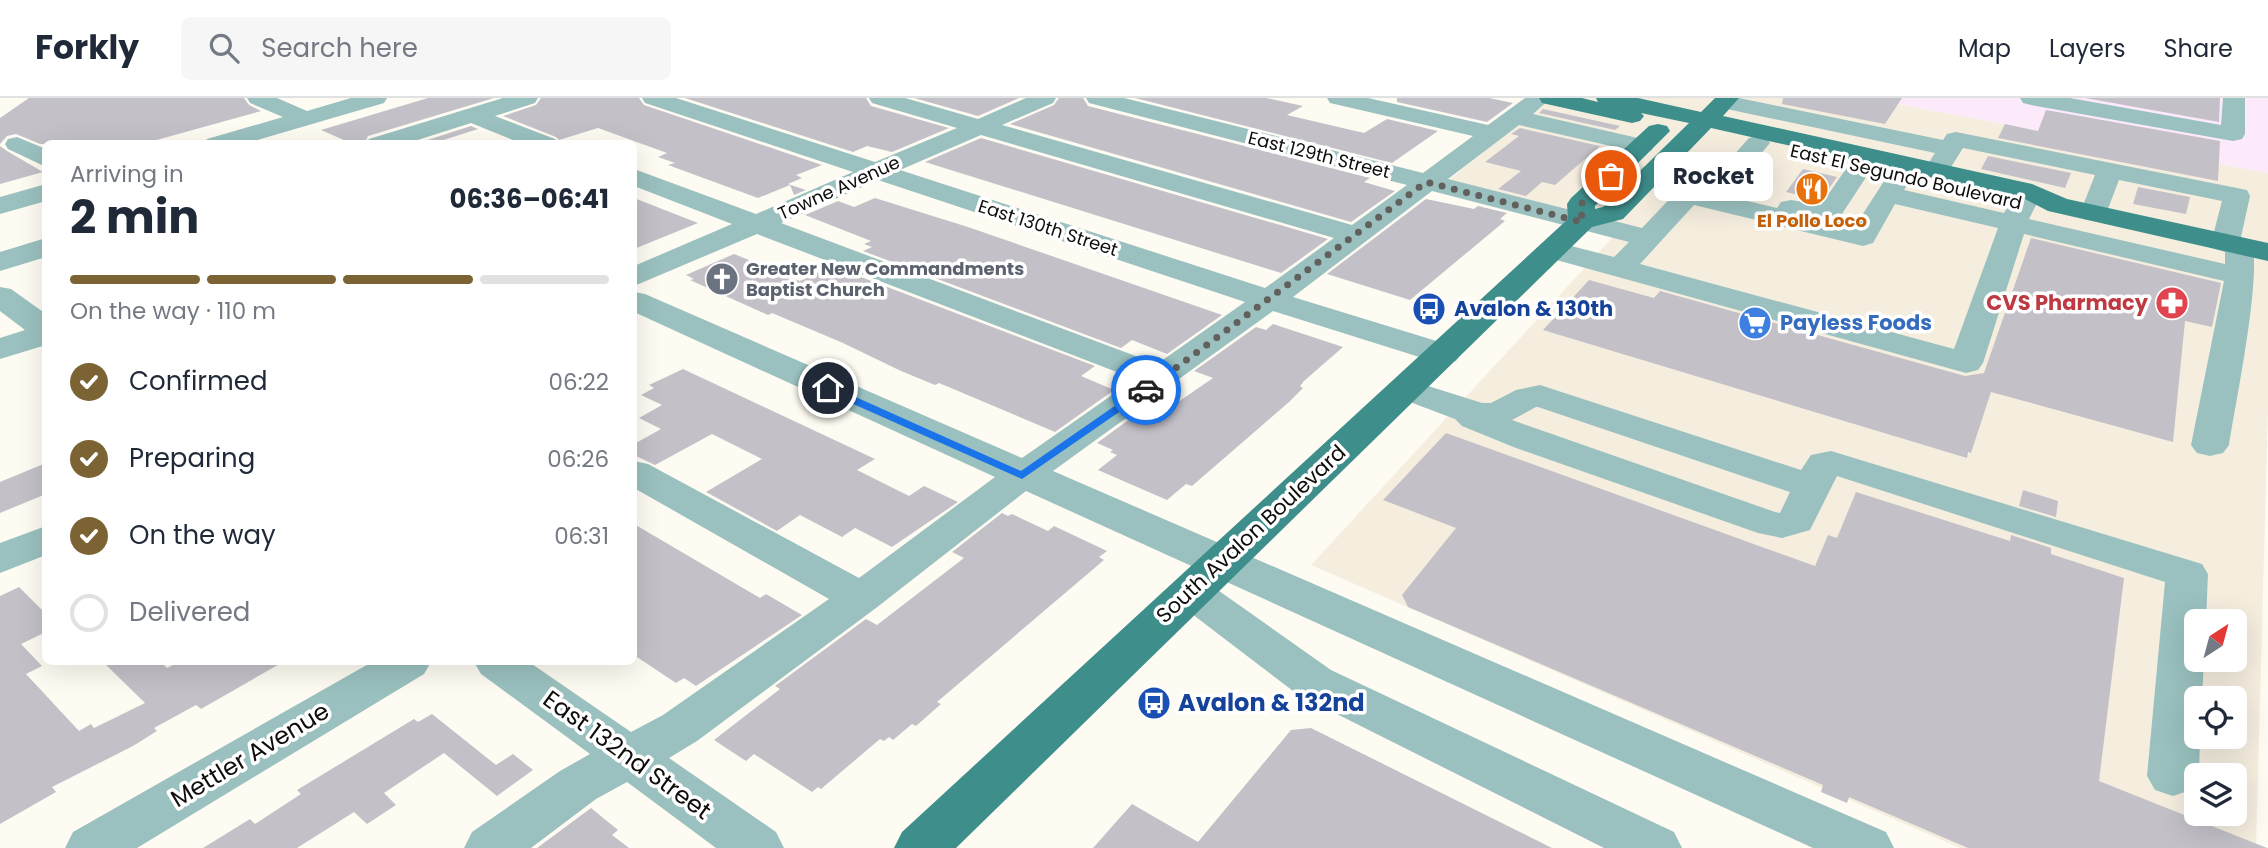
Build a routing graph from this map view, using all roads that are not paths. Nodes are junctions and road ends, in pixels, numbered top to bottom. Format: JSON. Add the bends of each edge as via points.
{"nodes":[{"id":1,"x":258,"y":98,"type":"edge"},
{"id":2,"x":376,"y":98,"type":"edge"},
{"id":3,"x":527,"y":98,"type":"edge"},
{"id":4,"x":653,"y":98,"type":"edge"},
{"id":5,"x":880,"y":98,"type":"edge"},
{"id":6,"x":1045,"y":98,"type":"edge"},
{"id":7,"x":1097,"y":98,"type":"edge"},
{"id":8,"x":1338,"y":98,"type":"edge"},
{"id":9,"x":1550,"y":98,"type":"edge"},
{"id":10,"x":1607,"y":98,"type":"edge"},
{"id":11,"x":2031,"y":98,"type":"edge"},
{"id":12,"x":2234,"y":98,"type":"edge"},
{"id":13,"x":1727,"y":100,"type":"edge"},
{"id":14,"x":1679,"y":111,"type":"edge"},
{"id":15,"x":472,"y":115,"type":"junction"},
{"id":16,"x":1515,"y":116,"type":"edge"},
{"id":17,"x":1914,"y":117,"type":"dead end"},
{"id":18,"x":304,"y":118,"type":"junction"},
{"id":19,"x":1702,"y":124,"type":"junction"},
{"id":20,"x":979,"y":127,"type":"junction"},
{"id":21,"x":258,"y":131,"type":"junction"},
{"id":22,"x":229,"y":140,"type":"edge"},
{"id":23,"x":278,"y":140,"type":"edge"},
{"id":24,"x":391,"y":140,"type":"edge"},
{"id":25,"x":536,"y":140,"type":"edge"},
{"id":26,"x":1758,"y":143,"type":"junction"},
{"id":27,"x":17,"y":144,"type":"dead end"},
{"id":28,"x":1642,"y":146,"type":"junction"},
{"id":29,"x":42,"y":158,"type":"edge"},
{"id":30,"x":1943,"y":160,"type":"junction"},
{"id":31,"x":1861,"y":165,"type":"junction"},
{"id":32,"x":1894,"y":167,"type":"junction"},
{"id":33,"x":2110,"y":170,"type":"junction"},
{"id":34,"x":876,"y":171,"type":"junction"},
{"id":35,"x":637,"y":178,"type":"edge"},
{"id":36,"x":1647,"y":178,"type":"junction"},
{"id":37,"x":1426,"y":182,"type":"junction"},
{"id":38,"x":1718,"y":188,"type":"junction"},
{"id":39,"x":42,"y":193,"type":"edge"},
{"id":40,"x":1688,"y":195,"type":"junction"},
{"id":41,"x":2059,"y":205,"type":"junction"},
{"id":42,"x":0,"y":206,"type":"edge"},
{"id":43,"x":2094,"y":213,"type":"junction"},
{"id":44,"x":2018,"y":214,"type":"junction"},
{"id":45,"x":1582,"y":222,"type":"junction"},
{"id":46,"x":757,"y":224,"type":"junction"},
{"id":47,"x":1356,"y":235,"type":"junction"},
{"id":48,"x":1648,"y":238,"type":"junction"},
{"id":49,"x":42,"y":248,"type":"edge"},
{"id":50,"x":1552,"y":250,"type":"junction"},
{"id":51,"x":2243,"y":254,"type":"edge"},
{"id":52,"x":0,"y":262,"type":"edge"},
{"id":53,"x":1620,"y":268,"type":"junction"},
{"id":54,"x":637,"y":276,"type":"edge"},
{"id":55,"x":0,"y":296,"type":"edge"},
{"id":56,"x":1269,"y":300,"type":"junction"},
{"id":57,"x":637,"y":302,"type":"edge"},
{"id":58,"x":42,"y":329,"type":"edge"},
{"id":59,"x":42,"y":333,"type":"edge"},
{"id":60,"x":0,"y":349,"type":"edge"},
{"id":61,"x":1444,"y":354,"type":"junction"},
{"id":62,"x":1163,"y":378,"type":"junction"},
{"id":63,"x":1406,"y":388,"type":"junction"},
{"id":64,"x":1486,"y":412,"type":"junction"},
{"id":65,"x":2210,"y":445,"type":"dead end"},
{"id":66,"x":637,"y":474,"type":"edge"},
{"id":67,"x":1022,"y":475,"type":"junction"},
{"id":68,"x":1812,"y":487,"type":"junction"},
{"id":69,"x":42,"y":541,"type":"edge"},
{"id":70,"x":0,"y":559,"type":"edge"},
{"id":71,"x":1206,"y":576,"type":"junction"},
{"id":72,"x":861,"y":598,"type":"junction"},
{"id":73,"x":403,"y":665,"type":"edge"},
{"id":74,"x":501,"y":665,"type":"edge"},
{"id":75,"x":628,"y":757,"type":"junction"},
{"id":76,"x":2173,"y":776,"type":"dead end"},
{"id":77,"x":92,"y":848,"type":"edge"},
{"id":78,"x":491,"y":848,"type":"edge"},
{"id":79,"x":757,"y":848,"type":"edge"},
{"id":80,"x":920,"y":848,"type":"edge"},
{"id":81,"x":1655,"y":848,"type":"edge"},
{"id":82,"x":1867,"y":848,"type":"edge"}],
"edges":[{"from":1,"to":18,"type":"street"},
{"from":2,"to":18,"type":"street"},
{"from":3,"to":15,"type":"street"},
{"from":4,"to":34,"type":"street","name":"East 130th Street"},
{"from":5,"to":20,"type":"street"},
{"from":6,"to":20,"type":"street","name":"Towne Avenue"},
{"from":7,"to":37,"type":"street","name":"East 129th Street"},
{"from":8,"to":16,"type":"street"},
{"from":9,"to":14,"type":"main road","name":"East El Segundo Boulevard"},
{"from":10,"to":14,"type":"main road","name":"East El Segundo Boulevard"},
{"from":11,"to":12,"type":"street","via":[[2233,134]]},
{"from":13,"to":19,"type":"main road","name":"South Avalon Boulevard"},
{"from":13,"to":32,"type":"street"},
{"from":14,"to":19,"type":"main road","name":"East El Segundo Boulevard"},
{"from":14,"to":28,"type":"main road","name":"South Avalon Boulevard"},
{"from":15,"to":24,"type":"street"},
{"from":15,"to":25,"type":"street"},
{"from":16,"to":28,"type":"street"},
{"from":16,"to":37,"type":"street"},
{"from":17,"to":32,"type":"street"},
{"from":18,"to":21,"type":"street"},
{"from":19,"to":26,"type":"main road","name":"East El Segundo Boulevard"},
{"from":19,"to":32,"type":"main road","name":"East El Segundo Boulevard"},
{"from":19,"to":36,"type":"main road","name":"South Avalon Boulevard"},
{"from":20,"to":34,"type":"street","name":"Towne Avenue"},
{"from":20,"to":47,"type":"street"},
{"from":21,"to":22,"type":"street"},
{"from":21,"to":23,"type":"street"},
{"from":26,"to":31,"type":"main road","name":"East El Segundo Boulevard"},
{"from":26,"to":38,"type":"street"},
{"from":27,"to":29,"type":"street"},
{"from":28,"to":45,"type":"main road","name":"South Avalon Boulevard","via":[[1581,204]]},
{"from":30,"to":32,"type":"main road","name":"East El Segundo Boulevard"},
{"from":30,"to":33,"type":"street","via":[[1956,139]]},
{"from":30,"to":41,"type":"main road","name":"East El Segundo Boulevard"},
{"from":31,"to":32,"type":"main road","name":"East El Segundo Boulevard"},
{"from":31,"to":38,"type":"street","via":[[1825,214]]},
{"from":32,"to":40,"type":"street","via":[[1863,237]]},
{"from":32,"to":44,"type":"street"},
{"from":33,"to":43,"type":"street"},
{"from":33,"to":51,"type":"street","via":[[2237,196]]},
{"from":34,"to":46,"type":"street","name":"Towne Avenue"},
{"from":34,"to":56,"type":"street","name":"East 130th Street"},
{"from":35,"to":46,"type":"street"},
{"from":36,"to":38,"type":"street"},
{"from":36,"to":40,"type":"street"},
{"from":36,"to":45,"type":"main road","name":"South Avalon Boulevard","via":[[1613,213]]},
{"from":37,"to":45,"type":"street","name":"East 129th Street"},
{"from":37,"to":47,"type":"street"},
{"from":39,"to":42,"type":"street"},
{"from":40,"to":48,"type":"street"},
{"from":41,"to":43,"type":"main road","name":"East El Segundo Boulevard"},
{"from":41,"to":44,"type":"main road","name":"East El Segundo Boulevard","via":[[2038,206]]},
{"from":43,"to":51,"type":"main road","name":"East El Segundo Boulevard"},
{"from":44,"to":51,"type":"street"},
{"from":44,"to":53,"type":"street","via":[[1966,363]]},
{"from":45,"to":48,"type":"street","name":"East 129th Street"},
{"from":45,"to":50,"type":"main road","name":"South Avalon Boulevard"},
{"from":46,"to":54,"type":"street","name":"Towne Avenue"},
{"from":46,"to":62,"type":"street"},
{"from":47,"to":56,"type":"street"},
{"from":48,"to":53,"type":"street"},
{"from":49,"to":52,"type":"street"},
{"from":50,"to":53,"type":"street"},
{"from":50,"to":61,"type":"main road","name":"South Avalon Boulevard"},
{"from":51,"to":65,"type":"street"},
{"from":55,"to":58,"type":"street"},
{"from":56,"to":61,"type":"street","name":"East 130th Street"},
{"from":56,"to":62,"type":"street"},
{"from":57,"to":67,"type":"street"},
{"from":59,"to":60,"type":"street"},
{"from":61,"to":63,"type":"main road","name":"South Avalon Boulevard"},
{"from":62,"to":67,"type":"street"},
{"from":63,"to":64,"type":"street"},
{"from":63,"to":71,"type":"main road","name":"South Avalon Boulevard"},
{"from":64,"to":68,"type":"street","via":[[1540,396]]},
{"from":64,"to":68,"type":"street","via":[[1529,440],[1758,520],[1790,526]]},
{"from":66,"to":72,"type":"street"},
{"from":67,"to":71,"type":"street"},
{"from":67,"to":72,"type":"street"},
{"from":68,"to":76,"type":"street","via":[[1824,463],[1832,462],[2187,574]]},
{"from":69,"to":70,"type":"street"},
{"from":71,"to":80,"type":"main road","name":"South Avalon Boulevard"},
{"from":71,"to":81,"type":"street","via":[[1314,682]]},
{"from":71,"to":82,"type":"street"},
{"from":72,"to":75,"type":"street","via":[[680,728]]},
{"from":73,"to":77,"type":"street","name":"Mettler Avenue"},
{"from":74,"to":75,"type":"street","name":"East 132nd Street"},
{"from":75,"to":78,"type":"street","via":[[578,785]]},
{"from":75,"to":79,"type":"street","name":"East 132nd Street"}]}
